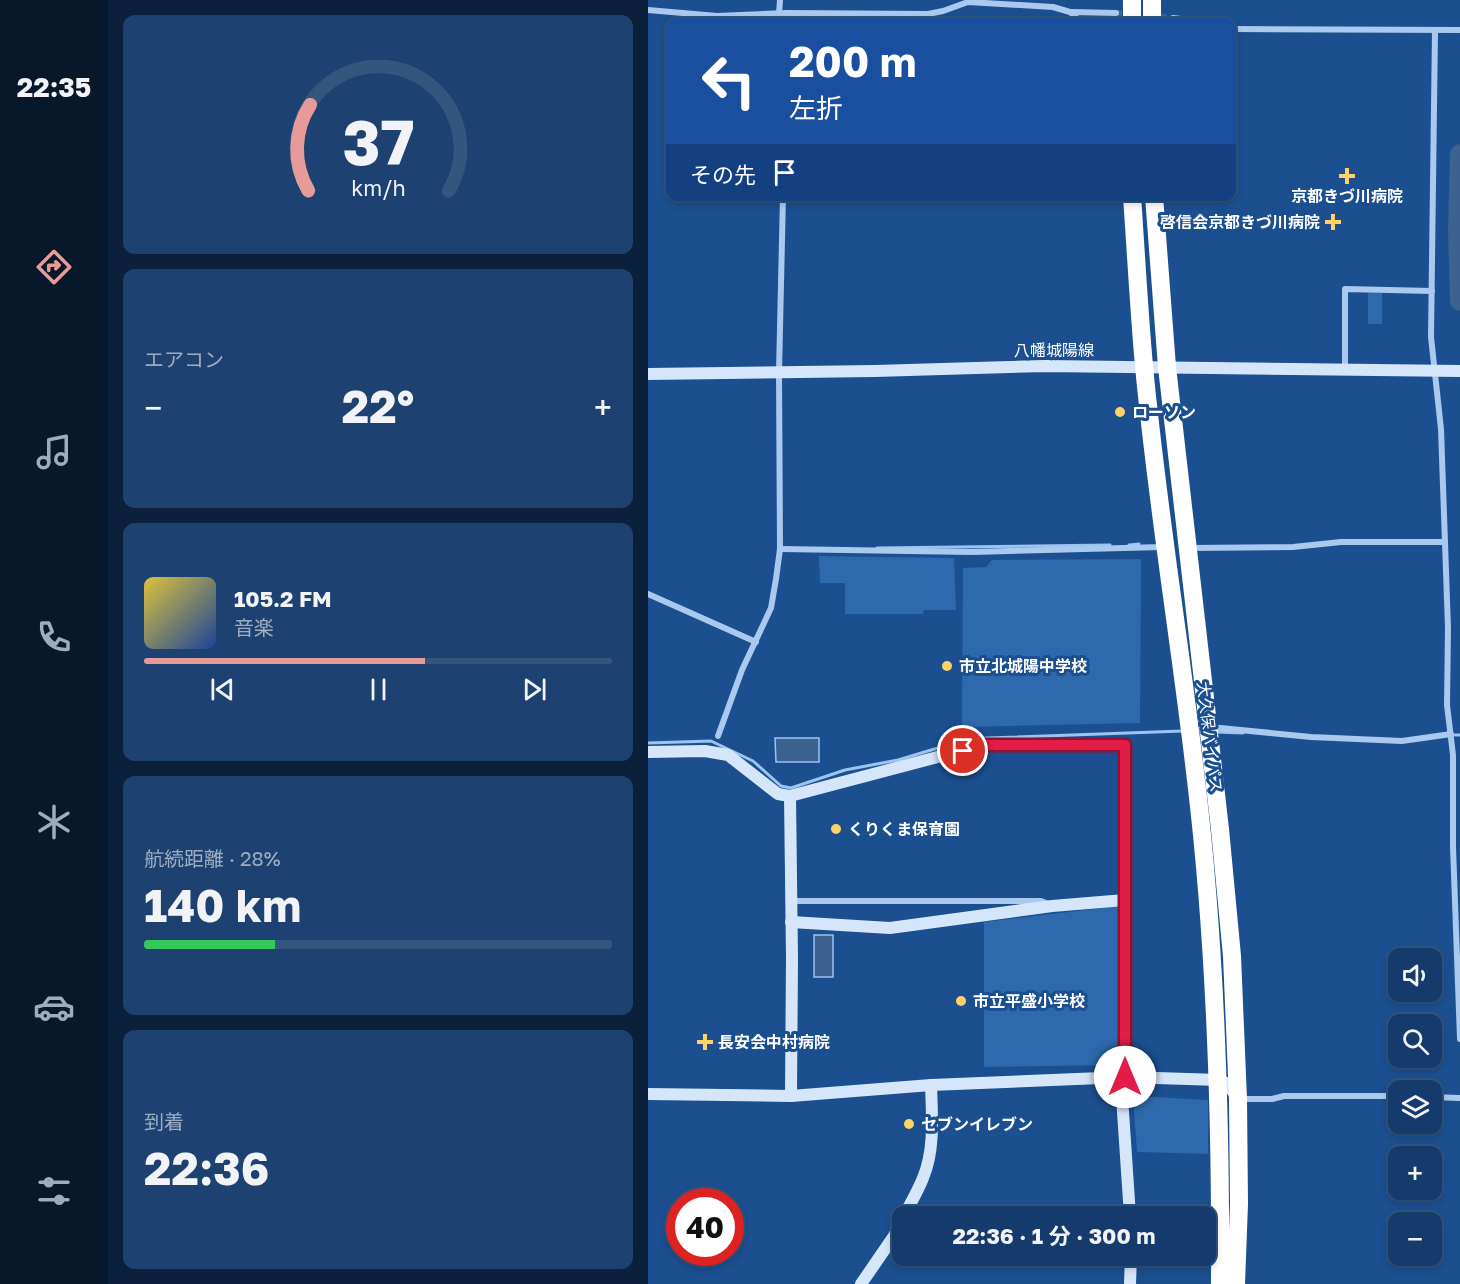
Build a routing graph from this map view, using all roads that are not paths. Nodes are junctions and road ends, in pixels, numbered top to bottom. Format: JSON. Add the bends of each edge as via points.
{"nodes":[{"id":1,"x":780,"y":0,"type":"edge"},
{"id":2,"x":1132,"y":0,"type":"edge"},
{"id":3,"x":1152,"y":0,"type":"edge"},
{"id":4,"x":648,"y":10,"type":"edge"},
{"id":5,"x":1070,"y":12,"type":"junction"},
{"id":6,"x":787,"y":13,"type":"junction"},
{"id":7,"x":779,"y":14,"type":"junction"},
{"id":8,"x":787,"y":18,"type":"edge"},
{"id":9,"x":1077,"y":18,"type":"edge"},
{"id":10,"x":1124,"y":18,"type":"edge"},
{"id":11,"x":1152,"y":18,"type":"edge"},
{"id":12,"x":1236,"y":29,"type":"edge"},
{"id":13,"x":1460,"y":30,"type":"edge"},
{"id":14,"x":1435,"y":31,"type":"junction"},
{"id":15,"x":783,"y":201,"type":"edge"},
{"id":16,"x":1132,"y":201,"type":"edge"},
{"id":17,"x":1154,"y":201,"type":"edge"},
{"id":18,"x":1432,"y":291,"type":"junction"},
{"id":19,"x":1144,"y":367,"type":"junction"},
{"id":20,"x":1167,"y":367,"type":"junction"},
{"id":21,"x":1345,"y":369,"type":"junction"},
{"id":22,"x":1439,"y":370,"type":"junction"},
{"id":23,"x":1460,"y":370,"type":"edge"},
{"id":24,"x":779,"y":372,"type":"junction"},
{"id":25,"x":648,"y":374,"type":"edge"},
{"id":26,"x":1444,"y":542,"type":"junction"},
{"id":27,"x":1166,"y":547,"type":"junction"},
{"id":28,"x":1188,"y":548,"type":"junction"},
{"id":29,"x":780,"y":549,"type":"junction"},
{"id":30,"x":648,"y":594,"type":"edge"},
{"id":31,"x":756,"y":642,"type":"junction"},
{"id":32,"x":1209,"y":727,"type":"junction"},
{"id":33,"x":1451,"y":734,"type":"junction"},
{"id":34,"x":718,"y":736,"type":"dead end"},
{"id":35,"x":648,"y":752,"type":"edge"},
{"id":36,"x":790,"y":796,"type":"junction"},
{"id":37,"x":1125,"y":900,"type":"junction"},
{"id":38,"x":792,"y":901,"type":"junction"},
{"id":39,"x":1052,"y":906,"type":"junction"},
{"id":40,"x":791,"y":922,"type":"junction"},
{"id":41,"x":1460,"y":1039,"type":"edge"},
{"id":42,"x":1125,"y":1077,"type":"junction"},
{"id":43,"x":1219,"y":1080,"type":"junction"},
{"id":44,"x":931,"y":1085,"type":"junction"},
{"id":45,"x":648,"y":1094,"type":"edge"},
{"id":46,"x":791,"y":1096,"type":"junction"},
{"id":47,"x":1388,"y":1096,"type":"edge"},
{"id":48,"x":1442,"y":1097,"type":"edge"},
{"id":49,"x":1460,"y":1098,"type":"edge"},
{"id":50,"x":1238,"y":1099,"type":"junction"},
{"id":51,"x":1221,"y":1202,"type":"junction"},
{"id":52,"x":1239,"y":1204,"type":"junction"},
{"id":53,"x":909,"y":1206,"type":"edge"},
{"id":54,"x":1129,"y":1206,"type":"edge"},
{"id":55,"x":892,"y":1239,"type":"edge"},
{"id":56,"x":1131,"y":1266,"type":"edge"},
{"id":57,"x":861,"y":1284,"type":"edge"},
{"id":58,"x":1130,"y":1284,"type":"edge"},
{"id":59,"x":1210,"y":1284,"type":"edge"},
{"id":60,"x":1220,"y":1284,"type":"edge"},
{"id":61,"x":1236,"y":1284,"type":"edge"},
{"id":62,"x":1247,"y":1284,"type":"edge"}],
"edges":[{"from":1,"to":7,"type":"street"},
{"from":2,"to":10,"type":"highway"},
{"from":3,"to":11,"type":"highway"},
{"from":4,"to":7,"type":"street","via":[[717,16]]},
{"from":5,"to":6,"type":"street","via":[[1053,7],[968,2],[927,14]]},
{"from":5,"to":9,"type":"street"},
{"from":5,"to":10,"type":"street"},
{"from":6,"to":7,"type":"street"},
{"from":6,"to":8,"type":"street"},
{"from":12,"to":14,"type":"street"},
{"from":13,"to":14,"type":"street"},
{"from":14,"to":18,"type":"street"},
{"from":15,"to":24,"type":"street"},
{"from":16,"to":19,"type":"highway","name":"大久保バイパス"},
{"from":17,"to":20,"type":"highway","name":"大久保バイパス"},
{"from":18,"to":21,"type":"street","via":[[1345,289]]},
{"from":18,"to":22,"type":"street","via":[[1431,337]]},
{"from":19,"to":20,"type":"street","name":"八幡城陽線"},
{"from":19,"to":24,"type":"street","name":"八幡城陽線"},
{"from":19,"to":27,"type":"highway","name":"大久保バイパス"},
{"from":20,"to":21,"type":"street","name":"八幡城陽線"},
{"from":20,"to":28,"type":"highway","name":"大久保バイパス"},
{"from":21,"to":22,"type":"street","name":"八幡城陽線"},
{"from":22,"to":23,"type":"street","name":"八幡城陽線"},
{"from":22,"to":26,"type":"street"},
{"from":24,"to":25,"type":"street","name":"八幡城陽線"},
{"from":24,"to":29,"type":"street"},
{"from":26,"to":28,"type":"street"},
{"from":26,"to":33,"type":"street"},
{"from":27,"to":29,"type":"street","via":[[972,552]]},
{"from":27,"to":43,"type":"highway","name":"大久保バイパス","via":[[1197,782]]},
{"from":28,"to":32,"type":"highway","name":"大久保バイパス"},
{"from":29,"to":31,"type":"street","via":[[771,608]]},
{"from":30,"to":31,"type":"street"},
{"from":31,"to":34,"type":"street"},
{"from":32,"to":33,"type":"street","via":[[1402,741]]},
{"from":32,"to":50,"type":"highway","name":"大久保バイパス","via":[[1232,956]]},
{"from":33,"to":41,"type":"street"},
{"from":35,"to":36,"type":"street","via":[[705,751],[728,755],[778,794]]},
{"from":36,"to":37,"type":"street","via":[[983,745],[1125,745]]},
{"from":36,"to":38,"type":"street"},
{"from":37,"to":39,"type":"street"},
{"from":37,"to":42,"type":"street"},
{"from":38,"to":39,"type":"street","via":[[1041,901]]},
{"from":38,"to":40,"type":"street"},
{"from":39,"to":40,"type":"street","via":[[890,928]]},
{"from":40,"to":46,"type":"street"},
{"from":42,"to":43,"type":"street"},
{"from":42,"to":44,"type":"street"},
{"from":42,"to":54,"type":"street","via":[[1122,1097]]},
{"from":43,"to":50,"type":"street","via":[[1228,1084]]},
{"from":43,"to":51,"type":"highway","name":"大久保バイパス"},
{"from":44,"to":46,"type":"street"},
{"from":44,"to":53,"type":"street","via":[[930,1155]]},
{"from":45,"to":46,"type":"street"},
{"from":47,"to":50,"type":"street"},
{"from":48,"to":49,"type":"street"},
{"from":50,"to":52,"type":"highway","name":"大久保バイパス"},
{"from":51,"to":59,"type":"highway","via":[[1211,1250]]},
{"from":51,"to":60,"type":"highway","name":"大久保バイパス"},
{"from":52,"to":61,"type":"highway","name":"大久保バイパス"},
{"from":52,"to":62,"type":"highway"},
{"from":55,"to":57,"type":"street"},
{"from":56,"to":58,"type":"street"}]}
